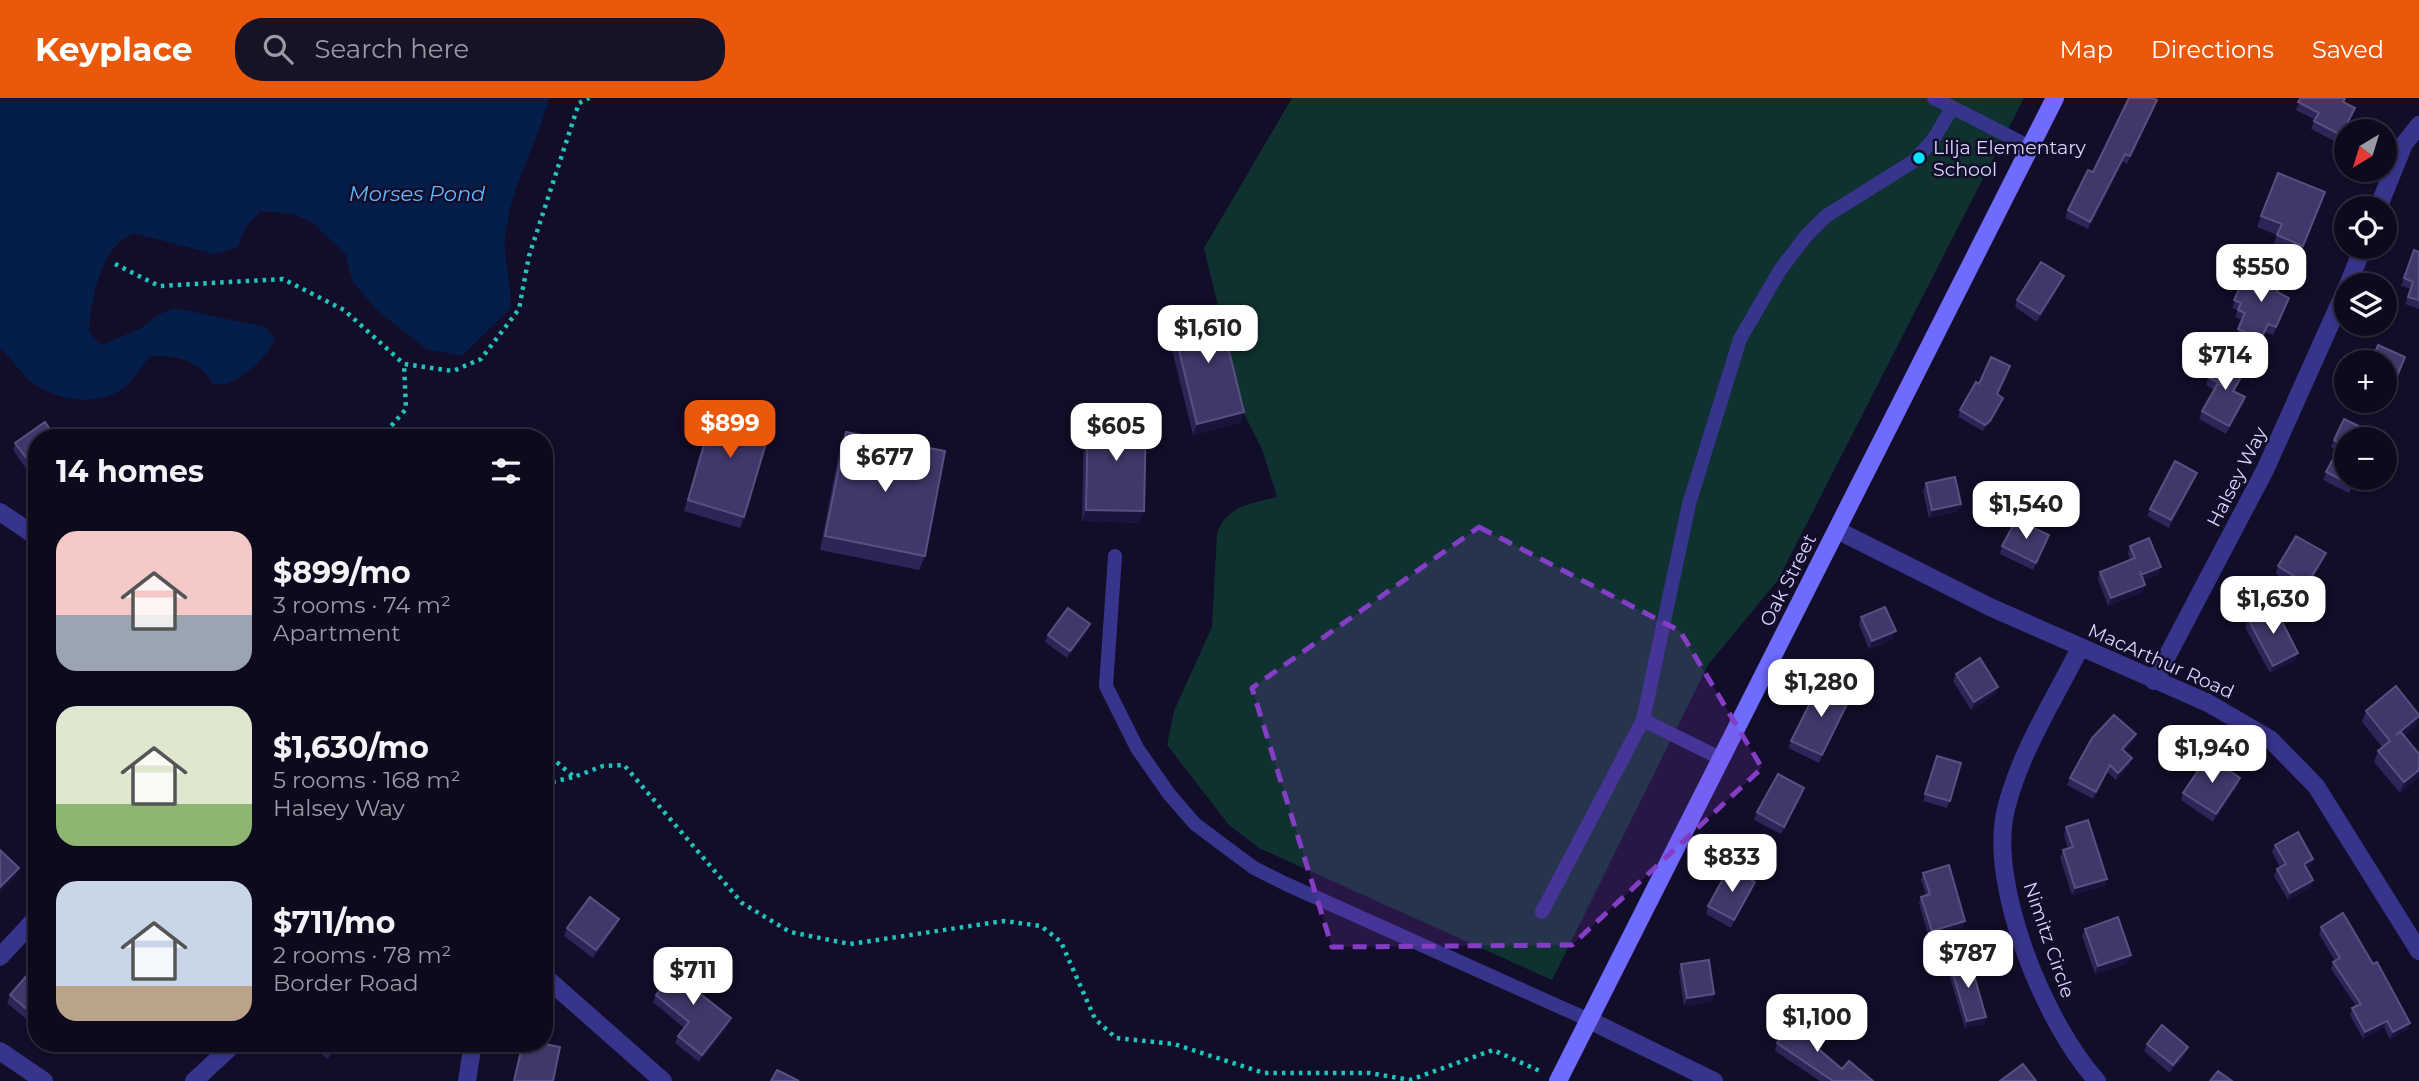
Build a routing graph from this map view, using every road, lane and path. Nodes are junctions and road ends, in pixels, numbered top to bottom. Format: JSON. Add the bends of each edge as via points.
{"nodes":[{"id":1,"x":589,"y":98,"type":"edge"},
{"id":2,"x":1934,"y":98,"type":"edge"},
{"id":3,"x":2055,"y":98,"type":"edge"},
{"id":4,"x":1952,"y":108,"type":"junction"},
{"id":5,"x":2419,"y":125,"type":"edge"},
{"id":6,"x":2030,"y":147,"type":"junction"},
{"id":7,"x":2383,"y":196,"type":"edge"},
{"id":8,"x":115,"y":264,"type":"dead end"},
{"id":9,"x":2334,"y":315,"type":"edge"},
{"id":10,"x":404,"y":364,"type":"junction"},
{"id":11,"x":388,"y":429,"type":"edge"},
{"id":12,"x":0,"y":512,"type":"edge"},
{"id":13,"x":1837,"y":530,"type":"junction"},
{"id":14,"x":28,"y":531,"type":"edge"},
{"id":15,"x":1115,"y":556,"type":"dead end"},
{"id":16,"x":2080,"y":648,"type":"junction"},
{"id":17,"x":2154,"y":681,"type":"junction"},
{"id":18,"x":1643,"y":720,"type":"junction"},
{"id":19,"x":1720,"y":758,"type":"junction"},
{"id":20,"x":553,"y":759,"type":"edge"},
{"id":21,"x":574,"y":777,"type":"junction"},
{"id":22,"x":553,"y":782,"type":"edge"},
{"id":23,"x":1542,"y":912,"type":"dead end"},
{"id":24,"x":28,"y":927,"type":"edge"},
{"id":25,"x":2419,"y":951,"type":"edge"},
{"id":26,"x":0,"y":957,"type":"edge"},
{"id":27,"x":553,"y":984,"type":"edge"},
{"id":28,"x":1589,"y":1020,"type":"junction"},
{"id":29,"x":0,"y":1051,"type":"edge"},
{"id":30,"x":225,"y":1052,"type":"edge"},
{"id":31,"x":472,"y":1052,"type":"edge"},
{"id":32,"x":1558,"y":1080,"type":"edge"},
{"id":33,"x":44,"y":1081,"type":"edge"},
{"id":34,"x":194,"y":1081,"type":"edge"},
{"id":35,"x":467,"y":1081,"type":"edge"},
{"id":36,"x":663,"y":1081,"type":"edge"},
{"id":37,"x":1714,"y":1081,"type":"edge"},
{"id":38,"x":2097,"y":1081,"type":"edge"}],
"edges":[{"from":1,"to":10,"type":"path","via":[[579,103],[529,256],[519,309],[481,359],[453,371]]},
{"from":2,"to":4,"type":"lane"},
{"from":3,"to":6,"type":"street","name":"Oak Street"},
{"from":4,"to":6,"type":"lane"},
{"from":4,"to":18,"type":"lane","via":[[1933,140],[1914,160],[1826,216],[1806,236],[1740,339],[1689,504]]},
{"from":5,"to":7,"type":"street","via":[[2404,144]]},
{"from":6,"to":13,"type":"street","name":"Oak Street"},
{"from":8,"to":10,"type":"path","via":[[159,286],[283,279],[344,310]]},
{"from":9,"to":17,"type":"street","name":"Halsey Way","via":[[2265,470]]},
{"from":10,"to":11,"type":"path","via":[[406,409]]},
{"from":12,"to":14,"type":"street"},
{"from":13,"to":16,"type":"street","name":"MacArthur Road"},
{"from":13,"to":19,"type":"street","name":"Oak Street"},
{"from":15,"to":28,"type":"lane","via":[[1106,685],[1137,748],[1195,824],[1243,861],[1286,884]]},
{"from":16,"to":17,"type":"street","name":"MacArthur Road"},
{"from":16,"to":38,"type":"street","name":"Nimitz Circle","via":[[2018,774],[2002,840],[2008,893],[2035,976],[2063,1037]]},
{"from":17,"to":25,"type":"street","name":"MacArthur Road","via":[[2239,719],[2294,760],[2334,811]]},
{"from":18,"to":19,"type":"lane"},
{"from":18,"to":23,"type":"lane"},
{"from":19,"to":28,"type":"street","name":"Oak Street"},
{"from":20,"to":21,"type":"path"},
{"from":21,"to":22,"type":"path"},
{"from":21,"to":32,"type":"path","via":[[603,766],[624,765],[742,904],[790,932],[850,944],[1004,921],[1041,926],[1061,942],[1095,1019],[1116,1038],[1174,1044],[1264,1073],[1370,1073],[1410,1080],[1493,1051]]},
{"from":24,"to":26,"type":"street"},
{"from":27,"to":36,"type":"street"},
{"from":28,"to":32,"type":"street","name":"Oak Street"},
{"from":28,"to":37,"type":"street"},
{"from":29,"to":33,"type":"street"},
{"from":30,"to":34,"type":"street"},
{"from":31,"to":35,"type":"street"}]}
